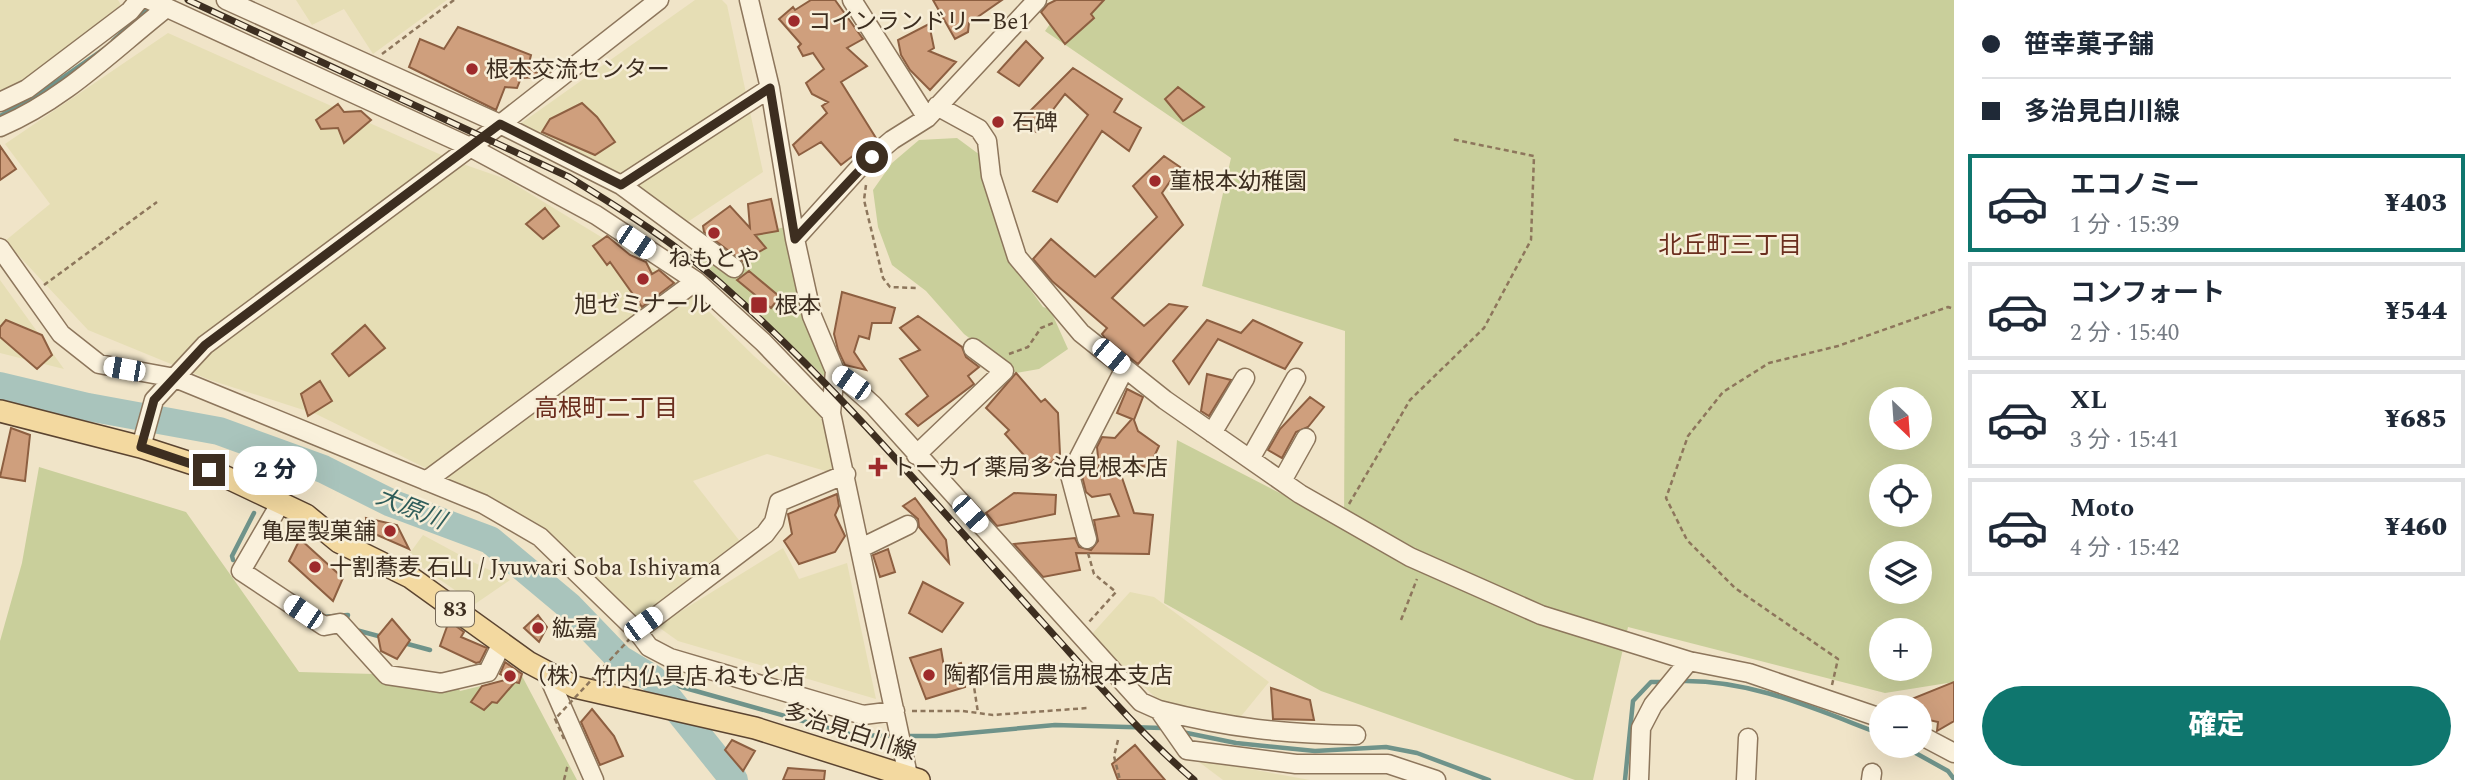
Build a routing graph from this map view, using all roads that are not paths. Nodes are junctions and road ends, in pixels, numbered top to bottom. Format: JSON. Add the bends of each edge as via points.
{"nodes":[{"id":1,"x":139,"y":0,"type":"edge"},
{"id":2,"x":226,"y":0,"type":"edge"},
{"id":3,"x":659,"y":0,"type":"edge"},
{"id":4,"x":749,"y":0,"type":"edge"},
{"id":5,"x":852,"y":0,"type":"edge"},
{"id":6,"x":1037,"y":0,"type":"edge"},
{"id":7,"x":157,"y":4,"type":"edge"},
{"id":8,"x":770,"y":88,"type":"junction"},
{"id":9,"x":0,"y":102,"type":"edge"},
{"id":10,"x":932,"y":112,"type":"junction"},
{"id":11,"x":500,"y":124,"type":"junction"},
{"id":12,"x":0,"y":127,"type":"edge"},
{"id":13,"x":470,"y":147,"type":"junction"},
{"id":14,"x":621,"y":185,"type":"junction"},
{"id":15,"x":795,"y":239,"type":"junction"},
{"id":16,"x":0,"y":248,"type":"edge"},
{"id":17,"x":734,"y":268,"type":"dead end"},
{"id":18,"x":696,"y":281,"type":"junction"},
{"id":19,"x":973,"y":348,"type":"dead end"},
{"id":20,"x":1125,"y":368,"type":"junction"},
{"id":21,"x":835,"y":371,"type":"junction"},
{"id":22,"x":175,"y":378,"type":"junction"},
{"id":23,"x":1245,"y":378,"type":"dead end"},
{"id":24,"x":1296,"y":378,"type":"dead end"},
{"id":25,"x":0,"y":411,"type":"edge"},
{"id":26,"x":831,"y":413,"type":"junction"},
{"id":27,"x":1212,"y":432,"type":"junction"},
{"id":28,"x":143,"y":438,"type":"junction"},
{"id":29,"x":1306,"y":438,"type":"dead end"},
{"id":30,"x":916,"y":454,"type":"junction"},
{"id":31,"x":1250,"y":459,"type":"junction"},
{"id":32,"x":846,"y":474,"type":"junction"},
{"id":33,"x":426,"y":481,"type":"junction"},
{"id":34,"x":1282,"y":481,"type":"junction"},
{"id":35,"x":280,"y":504,"type":"junction"},
{"id":36,"x":908,"y":525,"type":"dead end"},
{"id":37,"x":1086,"y":534,"type":"road end"},
{"id":38,"x":861,"y":548,"type":"junction"},
{"id":39,"x":637,"y":631,"type":"junction"},
{"id":40,"x":502,"y":643,"type":"junction"},
{"id":41,"x":1689,"y":662,"type":"junction"},
{"id":42,"x":547,"y":673,"type":"junction"},
{"id":43,"x":1159,"y":710,"type":"junction"},
{"id":44,"x":1869,"y":713,"type":"edge"},
{"id":45,"x":895,"y":715,"type":"junction"},
{"id":46,"x":1356,"y":734,"type":"dead end"},
{"id":47,"x":1748,"y":738,"type":"dead end"},
{"id":48,"x":1932,"y":740,"type":"edge"},
{"id":49,"x":1951,"y":747,"type":"edge"},
{"id":50,"x":912,"y":778,"type":"edge"},
{"id":51,"x":1432,"y":779,"type":"edge"},
{"id":52,"x":594,"y":780,"type":"edge"},
{"id":53,"x":1639,"y":780,"type":"edge"},
{"id":54,"x":1746,"y":780,"type":"edge"}],
"edges":[{"from":1,"to":9,"type":"street","via":[[27,89]]},
{"from":2,"to":11,"type":"street"},
{"from":3,"to":11,"type":"street"},
{"from":4,"to":8,"type":"street"},
{"from":5,"to":10,"type":"street"},
{"from":6,"to":10,"type":"street"},
{"from":7,"to":12,"type":"street","via":[[107,60],[34,110]]},
{"from":7,"to":13,"type":"street"},
{"from":8,"to":14,"type":"street"},
{"from":8,"to":15,"type":"street"},
{"from":10,"to":15,"type":"street","via":[[860,167]]},
{"from":10,"to":20,"type":"street","via":[[979,129],[987,141],[991,176],[1017,257],[1081,333]]},
{"from":11,"to":13,"type":"street"},
{"from":11,"to":14,"type":"street"},
{"from":13,"to":18,"type":"street","via":[[596,215]]},
{"from":13,"to":22,"type":"street","via":[[205,345]]},
{"from":14,"to":17,"type":"street"},
{"from":15,"to":21,"type":"street","via":[[812,316]]},
{"from":16,"to":22,"type":"street","via":[[61,334],[99,365]]},
{"from":18,"to":26,"type":"street"},
{"from":18,"to":33,"type":"street"},
{"from":19,"to":30,"type":"street","via":[[1004,371]]},
{"from":20,"to":27,"type":"street"},
{"from":20,"to":37,"type":"street","via":[[1070,475]]},
{"from":21,"to":26,"type":"street"},
{"from":21,"to":30,"type":"street"},
{"from":22,"to":28,"type":"street","via":[[154,400]]},
{"from":22,"to":33,"type":"street"},
{"from":23,"to":27,"type":"street"},
{"from":24,"to":31,"type":"street"},
{"from":25,"to":28,"type":"main road","name":"多治見白川線","number":"83"},
{"from":26,"to":32,"type":"street"},
{"from":27,"to":31,"type":"street"},
{"from":28,"to":35,"type":"main road","name":"多治見白川線","number":"83"},
{"from":29,"to":34,"type":"street"},
{"from":30,"to":43,"type":"street","via":[[1142,702]]},
{"from":31,"to":34,"type":"street"},
{"from":32,"to":38,"type":"street"},
{"from":32,"to":39,"type":"street","via":[[779,502],[765,534]]},
{"from":33,"to":39,"type":"street","via":[[483,504],[540,537]]},
{"from":34,"to":41,"type":"street","via":[[1424,563],[1541,615]]},
{"from":35,"to":40,"type":"main road","name":"多治見白川線","number":"83","via":[[306,515],[339,542],[410,577]]},
{"from":35,"to":40,"type":"street","via":[[241,571],[324,626],[340,623],[387,675],[441,683],[488,672]]},
{"from":36,"to":38,"type":"street"},
{"from":38,"to":45,"type":"street"},
{"from":39,"to":45,"type":"street","via":[[649,647],[670,658],[863,715]]},
{"from":40,"to":42,"type":"main road","name":"多治見白川線","number":"83"},
{"from":41,"to":44,"type":"street","via":[[1749,673]]},
{"from":41,"to":53,"type":"street","via":[[1653,705],[1641,728]]},
{"from":42,"to":50,"type":"main road","name":"多治見白川線","number":"83","via":[[575,687],[755,728]]},
{"from":42,"to":52,"type":"street"},
{"from":43,"to":46,"type":"street","via":[[1219,726],[1281,734]]},
{"from":43,"to":51,"type":"street","via":[[1187,750],[1296,764],[1388,764]]},
{"from":45,"to":50,"type":"street"},
{"from":47,"to":54,"type":"street"},
{"from":48,"to":49,"type":"street"}]}
